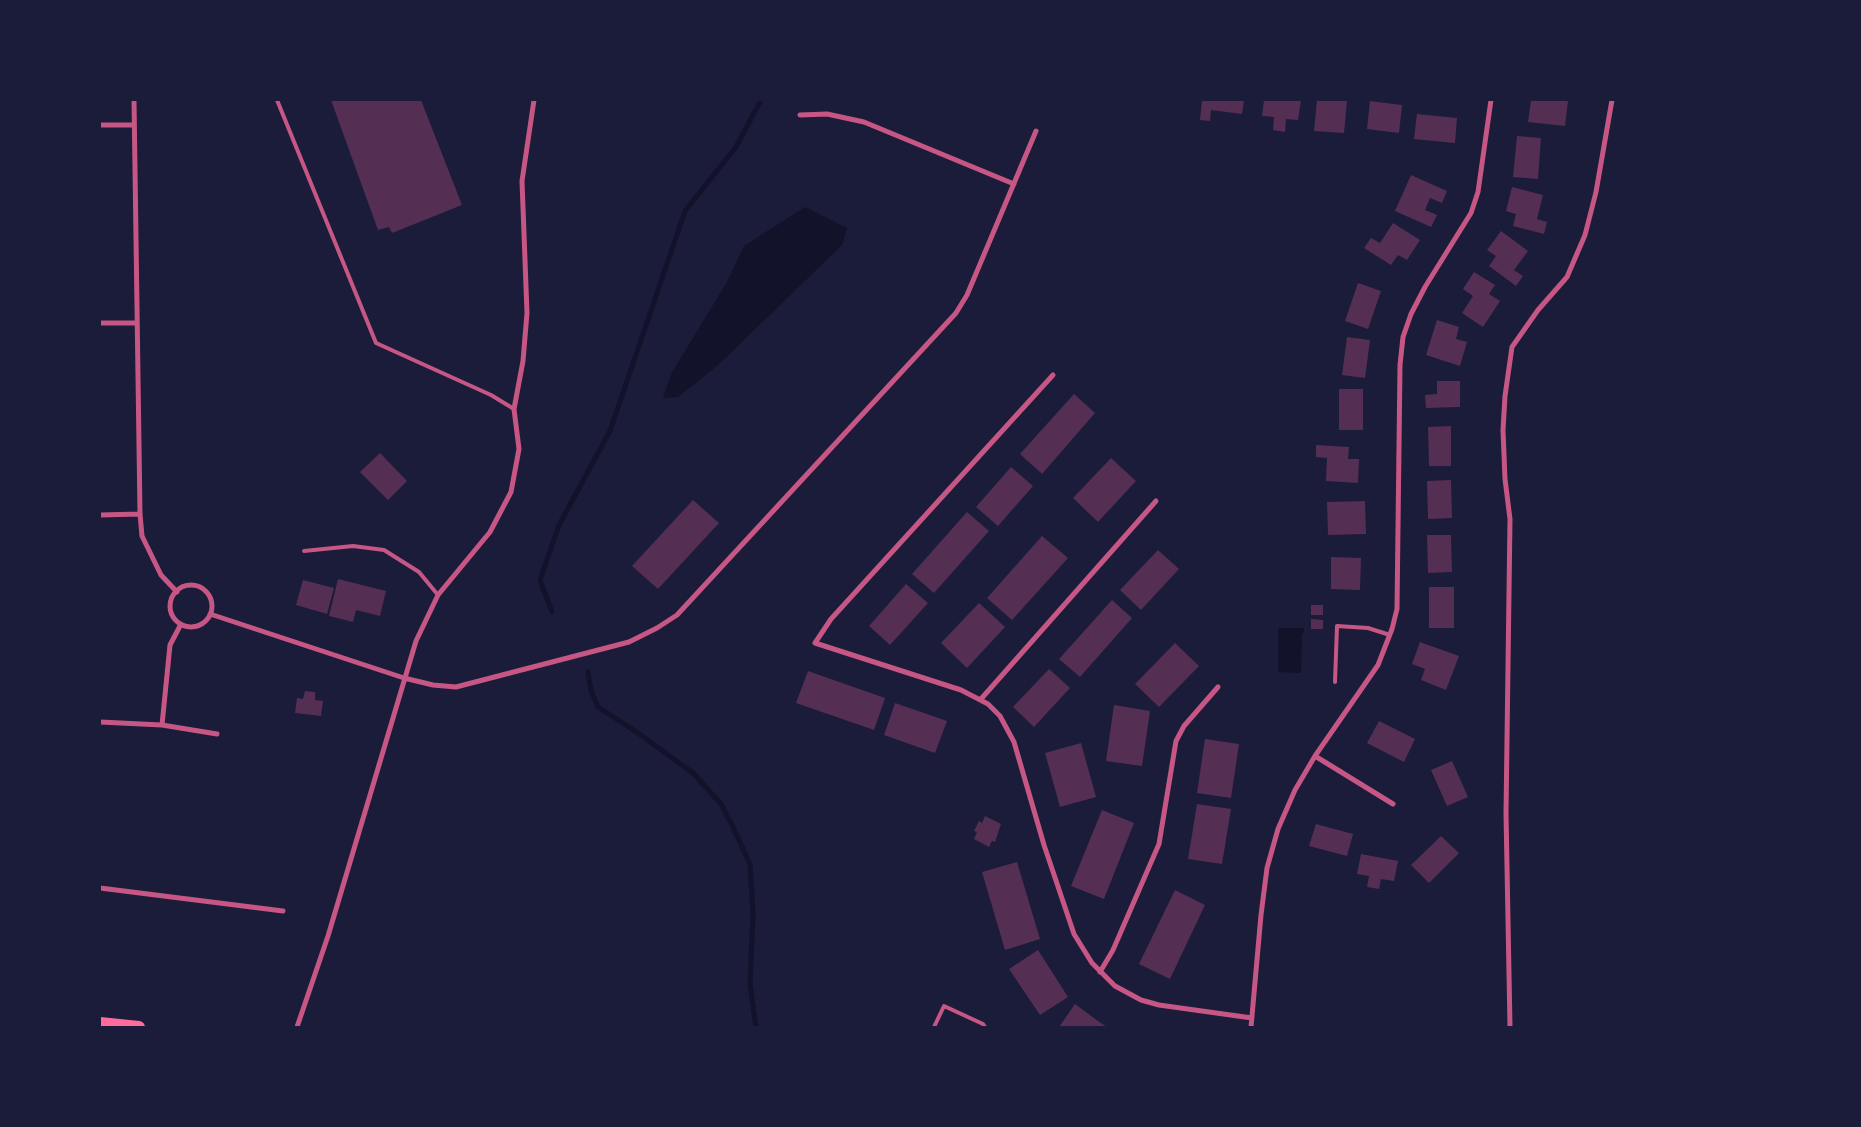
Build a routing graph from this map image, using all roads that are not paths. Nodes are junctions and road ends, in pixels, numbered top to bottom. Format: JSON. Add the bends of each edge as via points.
{"nodes":[{"id":1,"x":134,"y":100,"type":"edge"},
{"id":2,"x":277,"y":100,"type":"edge"},
{"id":3,"x":534,"y":100,"type":"edge"},
{"id":4,"x":1491,"y":100,"type":"edge"},
{"id":5,"x":1612,"y":100,"type":"edge"},
{"id":6,"x":800,"y":115,"type":"dead end"},
{"id":7,"x":100,"y":125,"type":"edge"},
{"id":8,"x":134,"y":125,"type":"junction"},
{"id":9,"x":1036,"y":131,"type":"dead end"},
{"id":10,"x":1014,"y":184,"type":"junction"},
{"id":11,"x":100,"y":323,"type":"edge"},
{"id":12,"x":137,"y":323,"type":"junction"},
{"id":13,"x":1053,"y":375,"type":"dead end"},
{"id":14,"x":514,"y":409,"type":"junction"},
{"id":15,"x":1156,"y":501,"type":"dead end"},
{"id":16,"x":140,"y":514,"type":"junction"},
{"id":17,"x":100,"y":516,"type":"edge"},
{"id":18,"x":304,"y":550,"type":"dead end"},
{"id":19,"x":177,"y":592,"type":"junction"},
{"id":20,"x":438,"y":595,"type":"junction"},
{"id":21,"x":210,"y":614,"type":"junction"},
{"id":22,"x":181,"y":624,"type":"junction"},
{"id":23,"x":1390,"y":635,"type":"junction"},
{"id":24,"x":404,"y":678,"type":"junction"},
{"id":25,"x":1335,"y":682,"type":"dead end"},
{"id":26,"x":1218,"y":686,"type":"dead end"},
{"id":27,"x":981,"y":699,"type":"junction"},
{"id":28,"x":100,"y":722,"type":"edge"},
{"id":29,"x":162,"y":725,"type":"junction"},
{"id":30,"x":217,"y":734,"type":"dead end"},
{"id":31,"x":1316,"y":756,"type":"junction"},
{"id":32,"x":1393,"y":804,"type":"dead end"},
{"id":33,"x":100,"y":888,"type":"edge"},
{"id":34,"x":283,"y":911,"type":"dead end"},
{"id":35,"x":1100,"y":972,"type":"junction"},
{"id":36,"x":1252,"y":1018,"type":"junction"},
{"id":37,"x":100,"y":1023,"type":"edge"},
{"id":38,"x":139,"y":1027,"type":"edge"},
{"id":39,"x":298,"y":1027,"type":"edge"},
{"id":40,"x":934,"y":1027,"type":"edge"},
{"id":41,"x":985,"y":1027,"type":"edge"},
{"id":42,"x":1251,"y":1027,"type":"edge"},
{"id":43,"x":1510,"y":1027,"type":"edge"}],
"edges":[{"from":1,"to":8,"type":"street"},
{"from":2,"to":14,"type":"lane","via":[[376,343],[491,395]]},
{"from":3,"to":14,"type":"street","via":[[522,181],[527,313]]},
{"from":4,"to":23,"type":"street","via":[[1478,192],[1471,213],[1421,294],[1403,337],[1397,609]]},
{"from":5,"to":43,"type":"street","via":[[1585,235],[1567,277],[1512,347],[1506,396],[1503,430],[1510,537],[1506,813]]},
{"from":6,"to":10,"type":"street","via":[[827,114],[864,122]]},
{"from":7,"to":8,"type":"street"},
{"from":8,"to":12,"type":"street"},
{"from":9,"to":10,"type":"street"},
{"from":10,"to":24,"type":"street","via":[[967,295],[956,312],[677,615],[629,642],[456,687]]},
{"from":11,"to":12,"type":"street"},
{"from":12,"to":16,"type":"street"},
{"from":13,"to":27,"type":"street","via":[[837,612],[815,643]]},
{"from":14,"to":20,"type":"street","via":[[519,449],[511,492],[490,532]]},
{"from":15,"to":27,"type":"street"},
{"from":16,"to":17,"type":"street"},
{"from":16,"to":19,"type":"street","via":[[142,536],[161,575]]},
{"from":18,"to":20,"type":"lane","via":[[353,546],[384,550],[419,572]]},
{"from":19,"to":21,"type":"street","via":[[187,586],[201,588],[210,598]]},
{"from":19,"to":22,"type":"street","via":[[170,607]]},
{"from":20,"to":24,"type":"street","via":[[416,640]]},
{"from":21,"to":22,"type":"street","via":[[200,625],[187,627]]},
{"from":21,"to":24,"type":"street"},
{"from":22,"to":29,"type":"street","via":[[170,646]]},
{"from":23,"to":25,"type":"lane","via":[[1368,628],[1337,626]]},
{"from":23,"to":31,"type":"street","via":[[1369,680]]},
{"from":24,"to":39,"type":"street","via":[[331,927]]},
{"from":26,"to":35,"type":"street","via":[[1184,726],[1176,741],[1159,844],[1113,950]]},
{"from":27,"to":35,"type":"street","via":[[1009,729],[1074,934]]},
{"from":28,"to":29,"type":"street"},
{"from":29,"to":30,"type":"street"},
{"from":31,"to":32,"type":"street"},
{"from":31,"to":36,"type":"street","via":[[1288,803],[1272,848],[1261,915]]},
{"from":33,"to":34,"type":"street"},
{"from":35,"to":36,"type":"street","via":[[1115,986],[1159,1006]]},
{"from":36,"to":42,"type":"street"},
{"from":37,"to":38,"type":"main road"},
{"from":40,"to":41,"type":"lane","via":[[944,1006]]}]}
